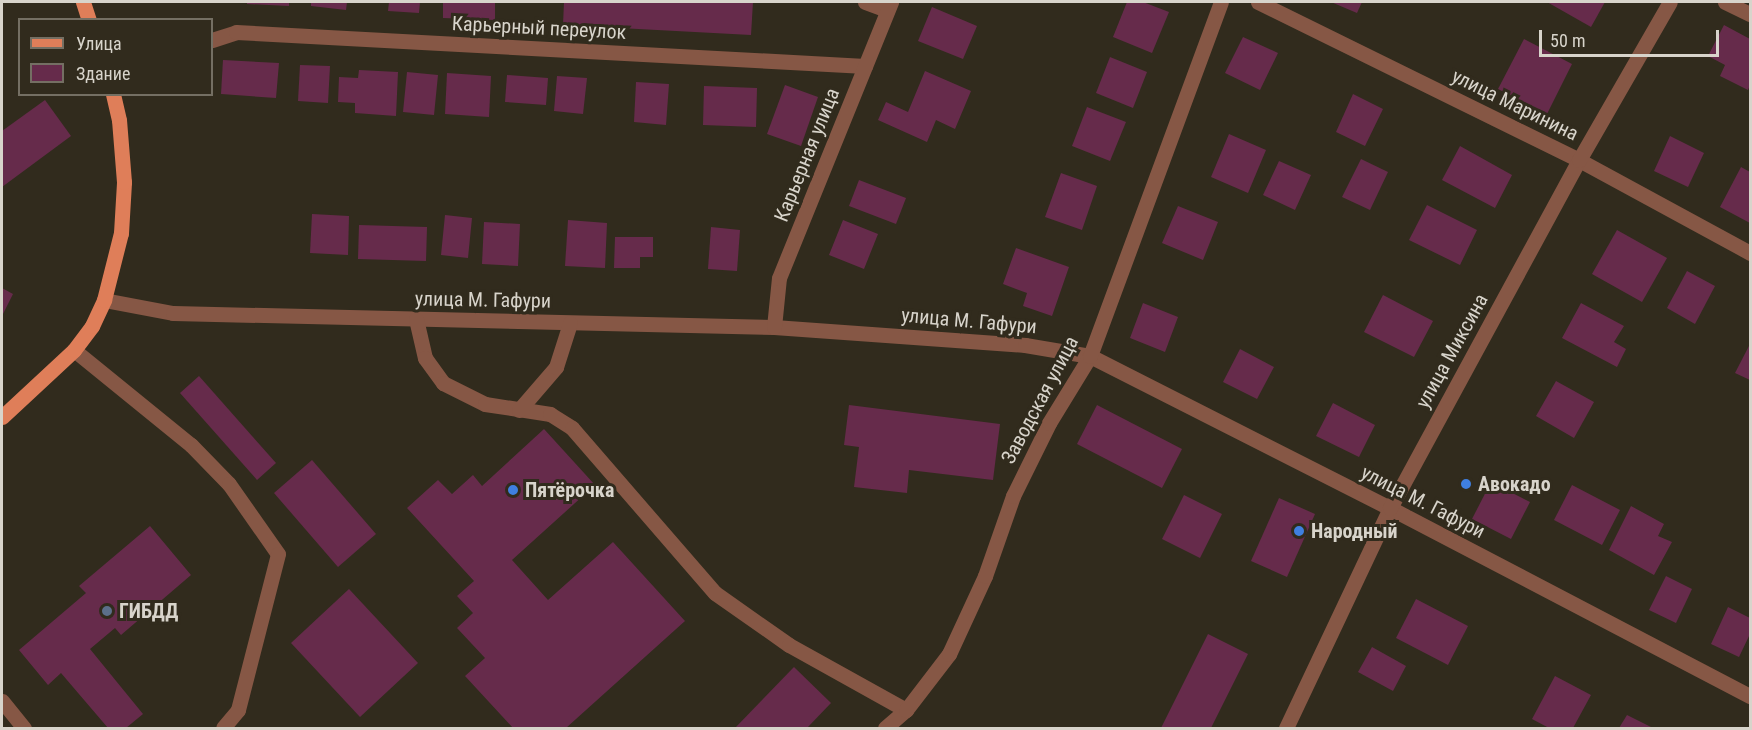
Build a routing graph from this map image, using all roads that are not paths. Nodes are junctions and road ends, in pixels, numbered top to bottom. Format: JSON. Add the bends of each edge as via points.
{"nodes":[{"id":1,"x":83,"y":2,"type":"edge"},
{"id":2,"x":865,"y":2,"type":"edge"},
{"id":3,"x":1221,"y":2,"type":"edge"},
{"id":4,"x":1258,"y":2,"type":"edge"},
{"id":5,"x":1670,"y":2,"type":"edge"},
{"id":6,"x":1725,"y":2,"type":"edge"},
{"id":7,"x":889,"y":6,"type":"edge"},
{"id":8,"x":1750,"y":14,"type":"edge"},
{"id":9,"x":88,"y":18,"type":"edge"},
{"id":10,"x":213,"y":40,"type":"edge"},
{"id":11,"x":865,"y":66,"type":"junction"},
{"id":12,"x":113,"y":96,"type":"edge"},
{"id":13,"x":1580,"y":160,"type":"junction"},
{"id":14,"x":1750,"y":253,"type":"edge"},
{"id":15,"x":104,"y":300,"type":"junction"},
{"id":16,"x":416,"y":319,"type":"junction"},
{"id":17,"x":570,"y":323,"type":"junction"},
{"id":18,"x":774,"y":327,"type":"junction"},
{"id":19,"x":74,"y":350,"type":"junction"},
{"id":20,"x":1090,"y":357,"type":"junction"},
{"id":21,"x":519,"y":410,"type":"junction"},
{"id":22,"x":2,"y":417,"type":"edge"},
{"id":23,"x":1390,"y":508,"type":"junction"},
{"id":24,"x":1750,"y":696,"type":"edge"},
{"id":25,"x":2,"y":701,"type":"edge"},
{"id":26,"x":906,"y":710,"type":"junction"},
{"id":27,"x":24,"y":729,"type":"edge"},
{"id":28,"x":223,"y":729,"type":"edge"},
{"id":29,"x":885,"y":729,"type":"edge"},
{"id":30,"x":1286,"y":729,"type":"edge"}],
"edges":[{"from":1,"to":9,"type":"main road"},
{"from":2,"to":7,"type":"street"},
{"from":3,"to":20,"type":"street","name":"Заводская улица"},
{"from":4,"to":13,"type":"street","name":"улица Маринина"},
{"from":5,"to":13,"type":"street","name":"улица Миксина"},
{"from":6,"to":8,"type":"street"},
{"from":7,"to":11,"type":"street","name":"Карьерная улица"},
{"from":10,"to":11,"type":"street","name":"Карьерный переулок","via":[[236,32]]},
{"from":11,"to":18,"type":"street","name":"Карьерная улица","via":[[779,278]]},
{"from":12,"to":15,"type":"main road","via":[[124,182],[121,233]]},
{"from":13,"to":14,"type":"street","name":"улица Маринина"},
{"from":13,"to":23,"type":"street","name":"улица Миксина"},
{"from":15,"to":16,"type":"street","name":"улица М. Гафури","via":[[173,313]]},
{"from":15,"to":19,"type":"main road","via":[[92,326]]},
{"from":16,"to":17,"type":"street","name":"улица М. Гафури"},
{"from":16,"to":21,"type":"street","via":[[425,358],[443,383],[485,405]]},
{"from":17,"to":18,"type":"street","name":"улица М. Гафури"},
{"from":17,"to":21,"type":"street","via":[[556,367]]},
{"from":18,"to":20,"type":"street","name":"улица М. Гафури","via":[[1025,345]]},
{"from":19,"to":22,"type":"main road"},
{"from":19,"to":28,"type":"street","via":[[214,468],[278,554],[238,710]]},
{"from":20,"to":23,"type":"street","name":"улица М. Гафури"},
{"from":20,"to":26,"type":"street","name":"Заводская улица","via":[[1049,423],[1013,496],[985,576],[950,654]]},
{"from":21,"to":26,"type":"street","via":[[550,414],[572,428],[716,594],[789,645]]},
{"from":23,"to":24,"type":"street","name":"улица М. Гафури"},
{"from":23,"to":30,"type":"street","name":"улица Миксина"},
{"from":25,"to":27,"type":"street"},
{"from":26,"to":29,"type":"street","name":"Заводская улица"}]}
